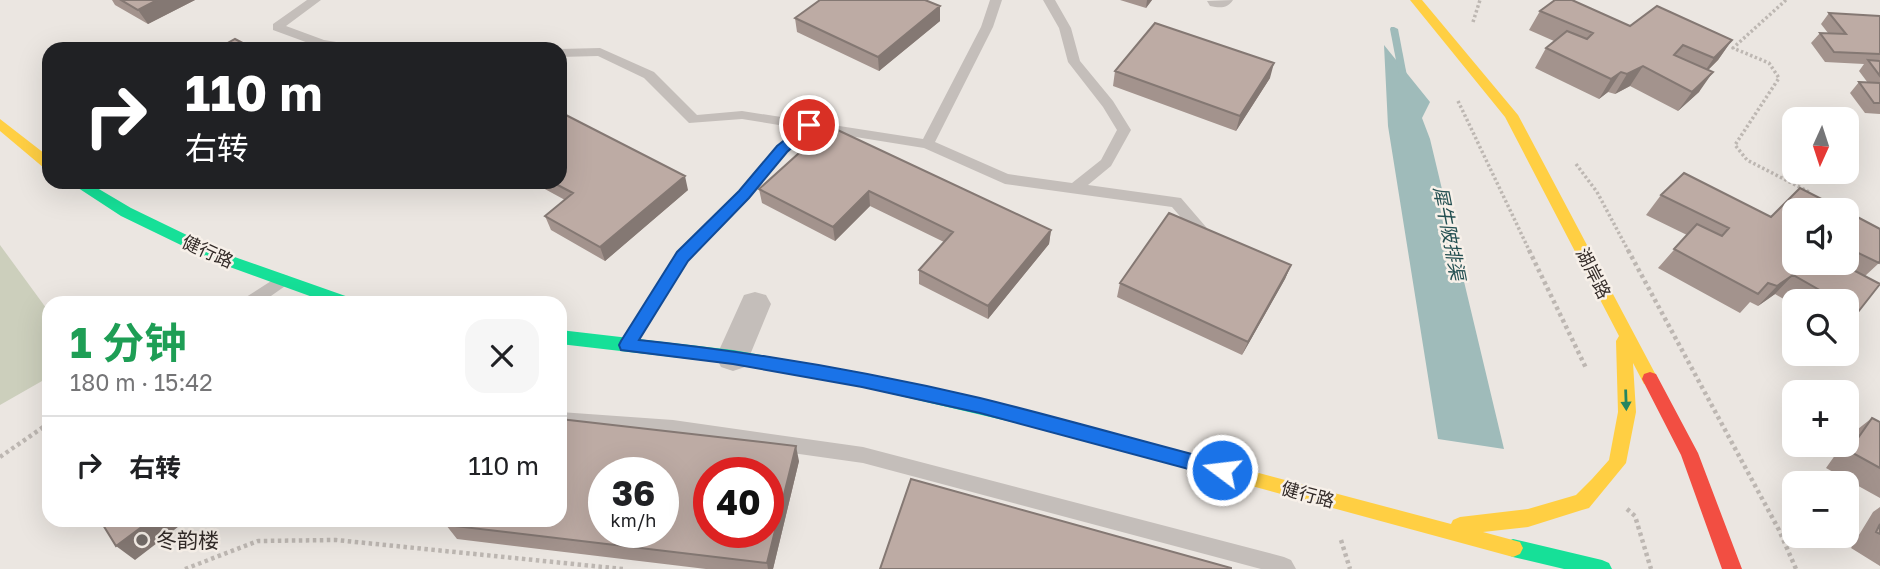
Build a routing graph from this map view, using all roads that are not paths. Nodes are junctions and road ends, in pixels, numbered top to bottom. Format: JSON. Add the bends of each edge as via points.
{"nodes":[{"id":1,"x":315,"y":0,"type":"edge"},
{"id":2,"x":996,"y":0,"type":"edge"},
{"id":3,"x":1049,"y":0,"type":"edge"},
{"id":4,"x":1416,"y":0,"type":"edge"},
{"id":5,"x":317,"y":42,"type":"edge"},
{"id":6,"x":567,"y":53,"type":"edge"},
{"id":7,"x":0,"y":124,"type":"edge"},
{"id":8,"x":809,"y":125,"type":"junction"},
{"id":9,"x":927,"y":144,"type":"junction"},
{"id":10,"x":42,"y":159,"type":"edge"},
{"id":11,"x":1075,"y":188,"type":"junction"},
{"id":12,"x":88,"y":189,"type":"edge"},
{"id":13,"x":1201,"y":231,"type":"edge"},
{"id":14,"x":282,"y":280,"type":"junction"},
{"id":15,"x":259,"y":296,"type":"edge"},
{"id":16,"x":328,"y":296,"type":"edge"},
{"id":17,"x":755,"y":304,"type":"dead end"},
{"id":18,"x":1624,"y":332,"type":"junction"},
{"id":19,"x":567,"y":338,"type":"edge"},
{"id":20,"x":627,"y":345,"type":"junction"},
{"id":21,"x":733,"y":357,"type":"junction"},
{"id":22,"x":567,"y":420,"type":"edge"},
{"id":23,"x":1437,"y":529,"type":"junction"},
{"id":24,"x":1480,"y":556,"type":"dead end"},
{"id":25,"x":1286,"y":569,"type":"edge"},
{"id":26,"x":1602,"y":569,"type":"edge"},
{"id":27,"x":1732,"y":569,"type":"edge"}],
"edges":[{"from":1,"to":5,"type":"lane","via":[[276,27]]},
{"from":2,"to":9,"type":"lane","via":[[988,27]]},
{"from":3,"to":11,"type":"lane","via":[[1065,28],[1074,62],[1124,130],[1106,163]]},
{"from":4,"to":18,"type":"street","name":"湖岸路","via":[[1511,115]]},
{"from":6,"to":8,"type":"lane","via":[[600,52],[649,75],[694,120],[743,115]]},
{"from":7,"to":10,"type":"street"},
{"from":8,"to":9,"type":"lane"},
{"from":8,"to":20,"type":"lane","via":[[682,257]]},
{"from":9,"to":11,"type":"lane","via":[[1005,179]]},
{"from":11,"to":13,"type":"lane","via":[[1176,202]]},
{"from":12,"to":14,"type":"street","name":"健行路","via":[[221,258]]},
{"from":14,"to":15,"type":"lane"},
{"from":14,"to":16,"type":"street","name":"健行路"},
{"from":17,"to":21,"type":"street"},
{"from":18,"to":23,"type":"street","one_way":true,"via":[[1627,412],[1617,463],[1582,502],[1528,518]]},
{"from":18,"to":27,"type":"street","name":"湖岸路","via":[[1689,453]]},
{"from":19,"to":20,"type":"street","name":"健行路"},
{"from":20,"to":21,"type":"street","name":"健行路"},
{"from":21,"to":23,"type":"street","name":"健行路","via":[[980,406]]},
{"from":22,"to":25,"type":"lane","via":[[673,428],[863,455]]},
{"from":23,"to":24,"type":"street"},
{"from":23,"to":26,"type":"street","name":"健行路"}]}
